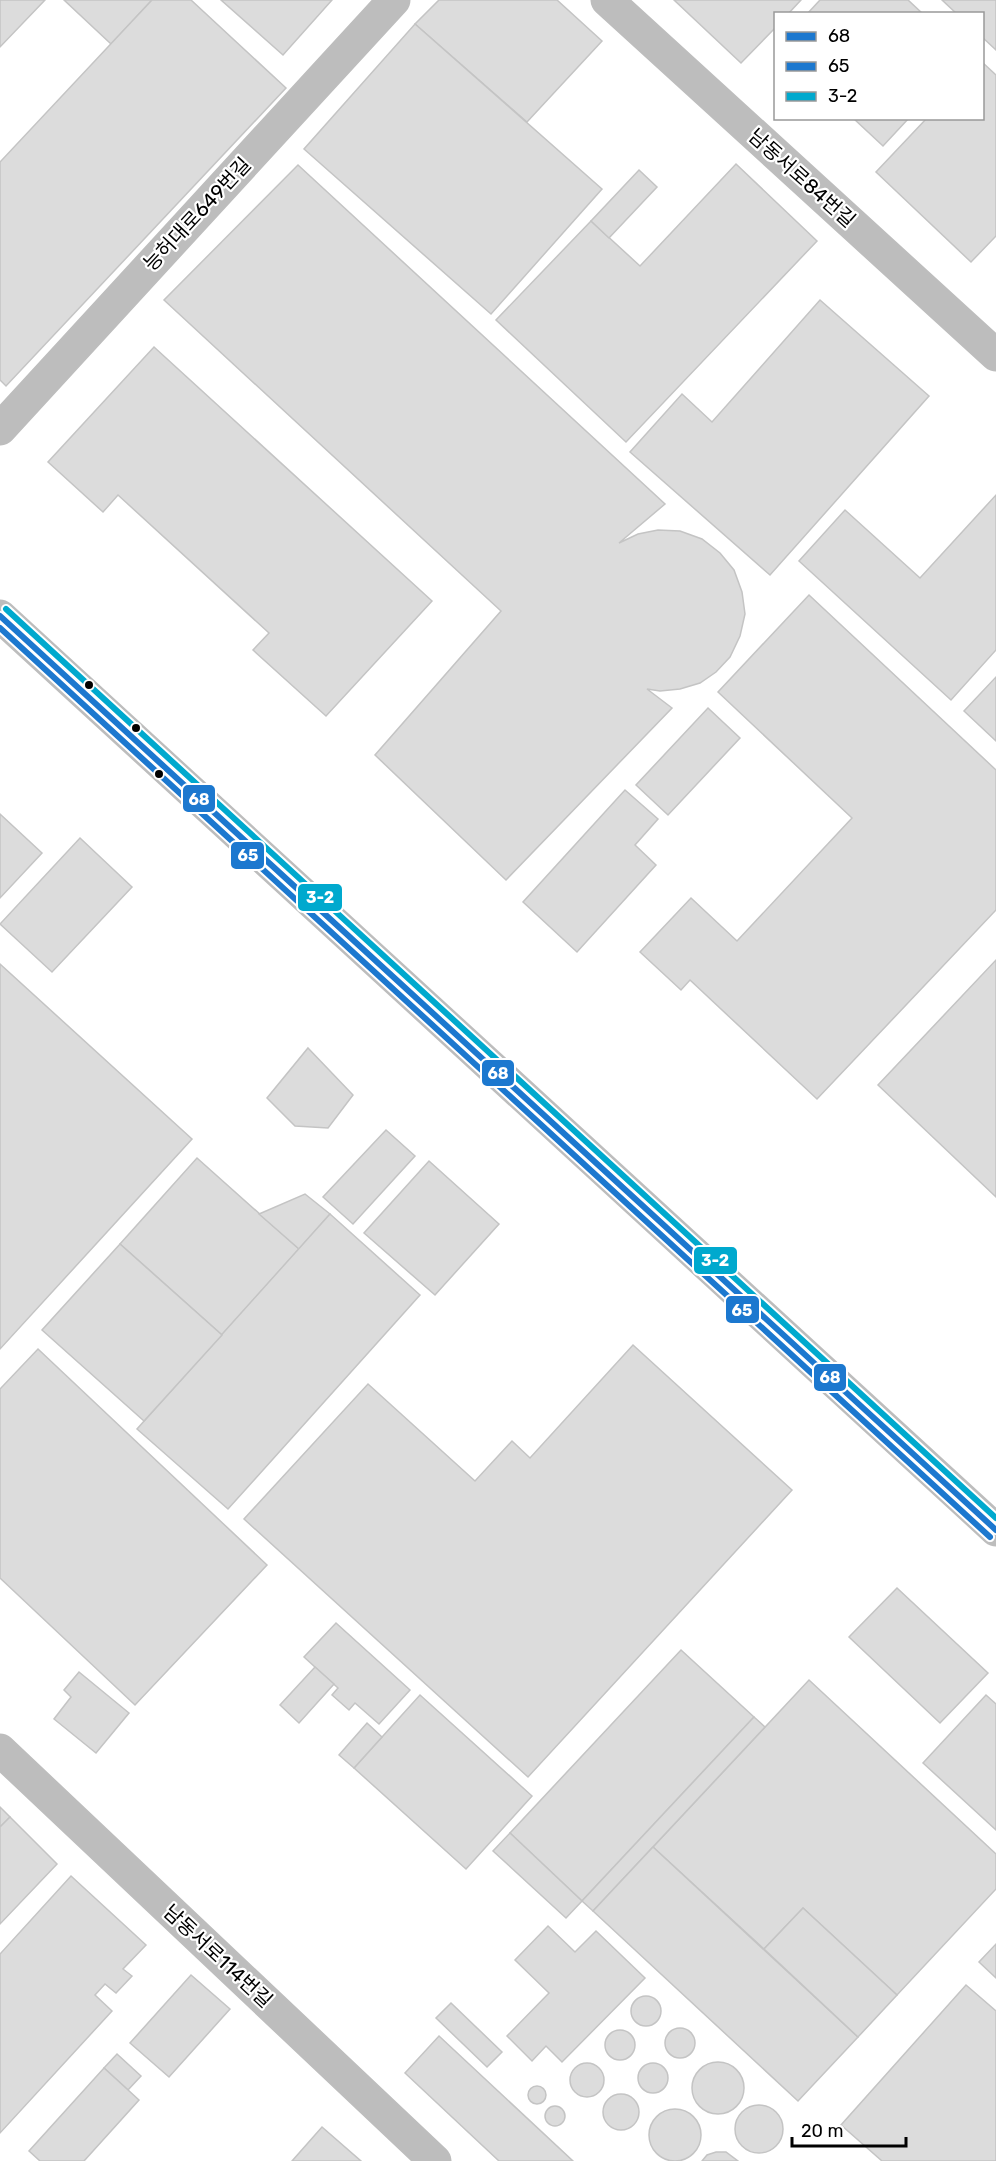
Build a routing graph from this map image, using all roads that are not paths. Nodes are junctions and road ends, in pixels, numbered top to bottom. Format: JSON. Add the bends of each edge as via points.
{"nodes":[{"id":1,"x":394,"y":0,"type":"edge"},
{"id":2,"x":607,"y":0,"type":"edge"},
{"id":3,"x":996,"y":356,"type":"edge"},
{"id":4,"x":0,"y":429,"type":"edge"},
{"id":5,"x":0,"y":616,"type":"edge"},
{"id":6,"x":996,"y":1530,"type":"edge"},
{"id":7,"x":0,"y":1750,"type":"edge"},
{"id":8,"x":435,"y":2161,"type":"edge"}],
"edges":[{"from":1,"to":4,"type":"street","name":"능허대로649번길"},
{"from":2,"to":3,"type":"street","name":"남동서로84번길"},
{"from":5,"to":6,"type":"street"},
{"from":7,"to":8,"type":"street","name":"남동서로114번길"}]}
